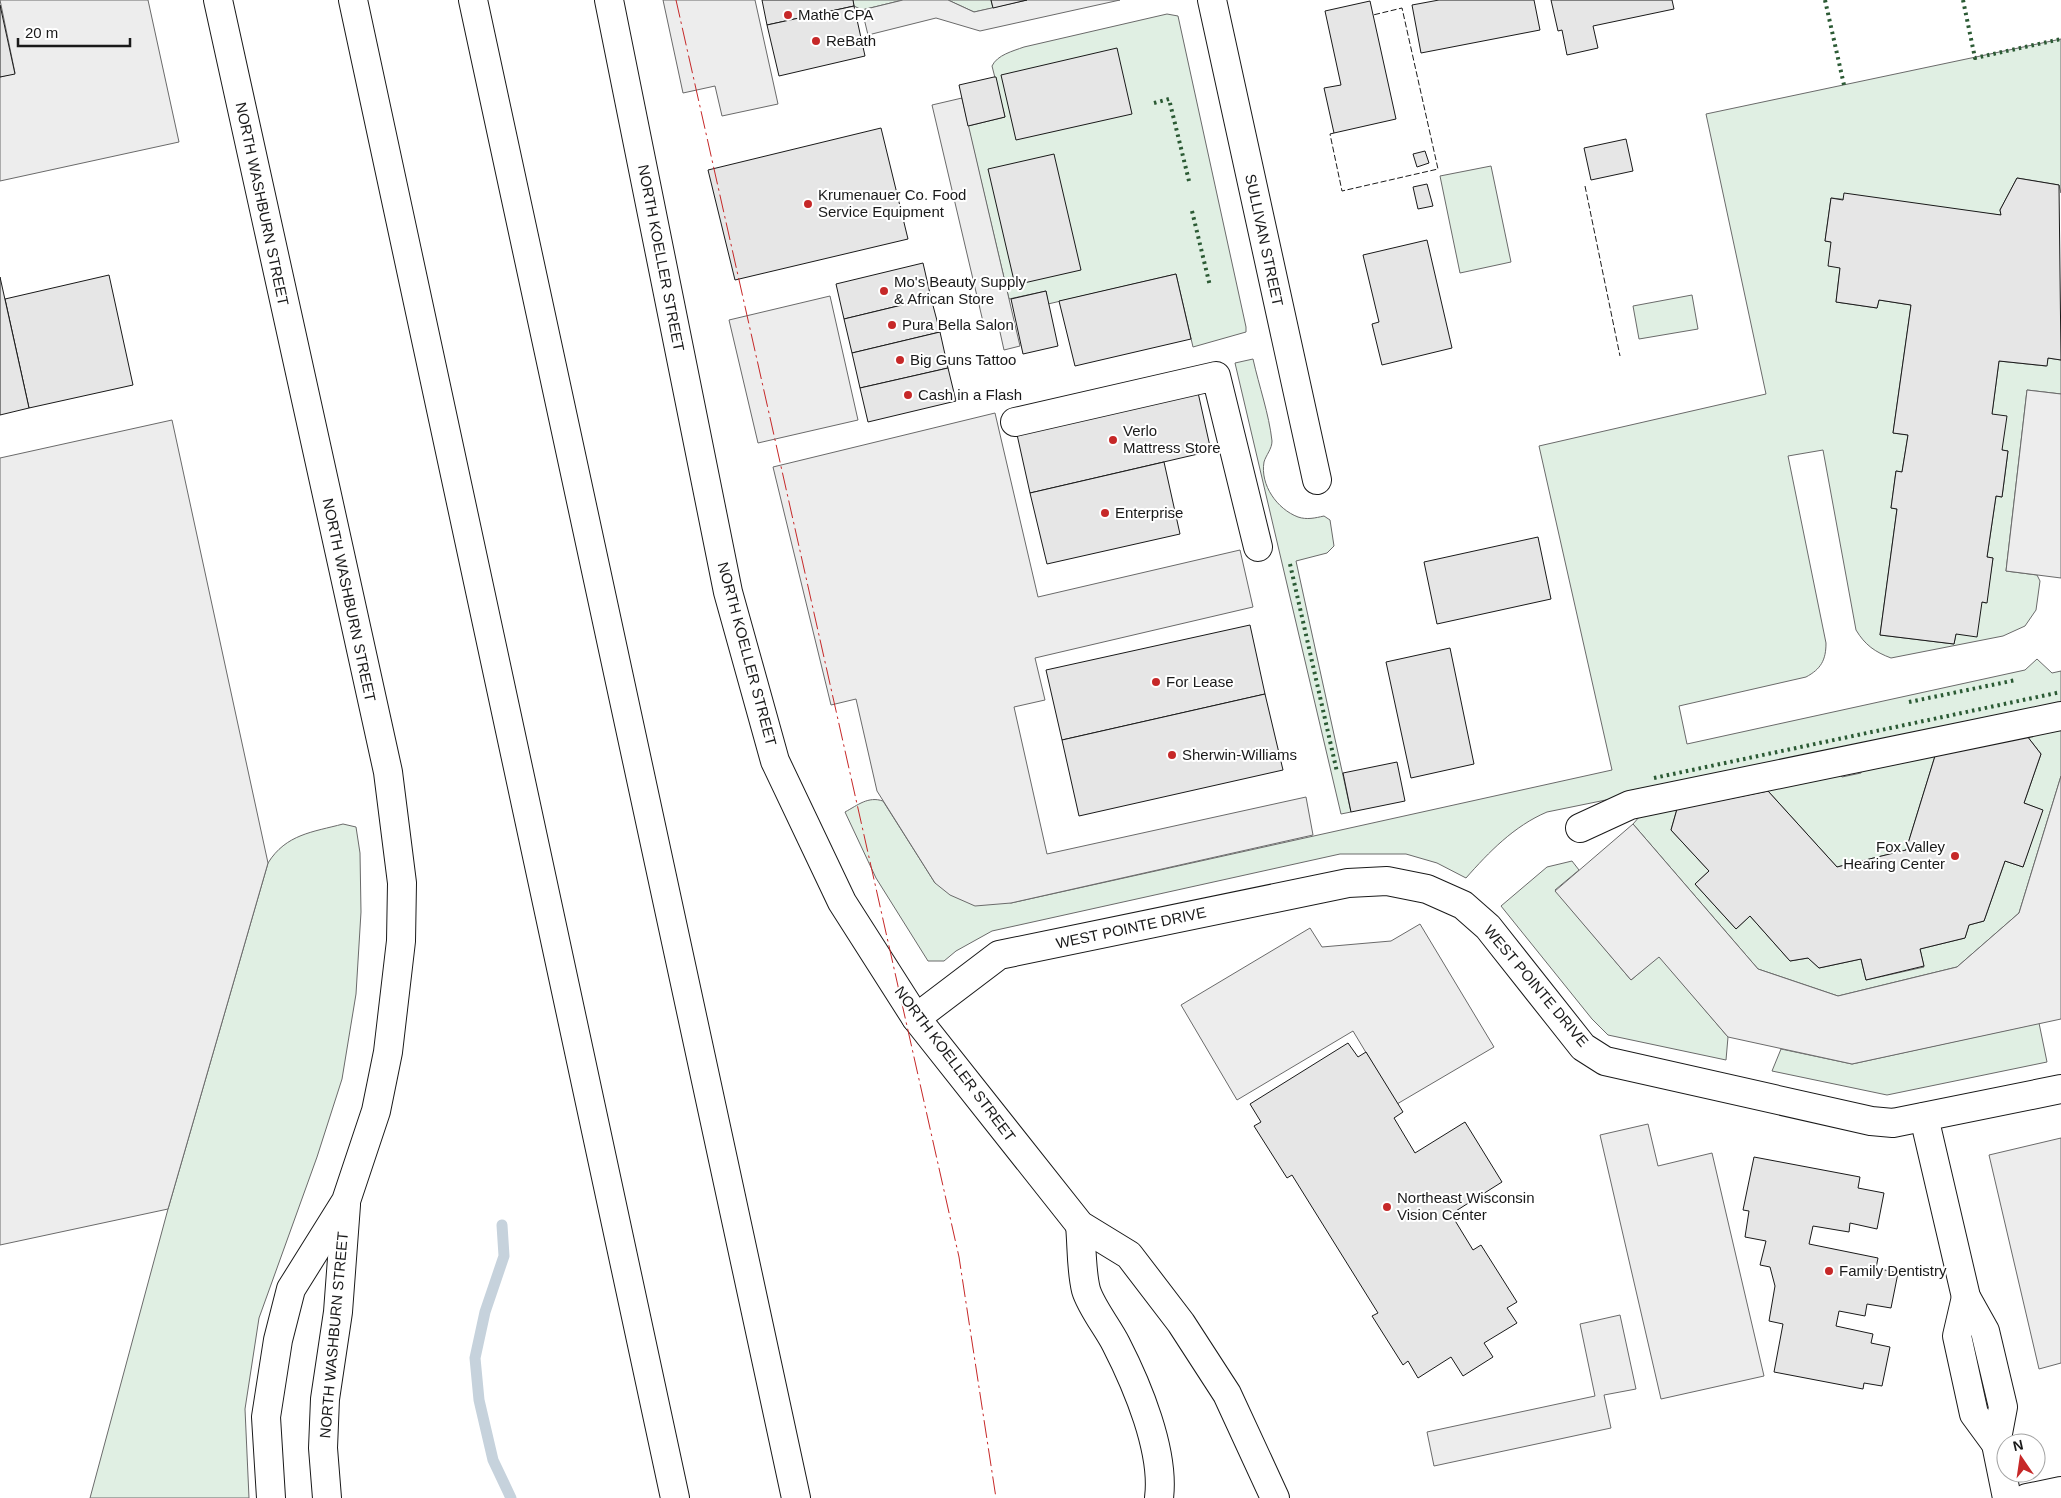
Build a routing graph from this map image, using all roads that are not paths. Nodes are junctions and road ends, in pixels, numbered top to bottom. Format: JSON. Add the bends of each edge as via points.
{"nodes":[{"id":1,"x":218,"y":0,"type":"edge"},
{"id":2,"x":353,"y":0,"type":"edge"},
{"id":3,"x":472,"y":0,"type":"edge"},
{"id":4,"x":609,"y":0,"type":"edge"},
{"id":5,"x":1212,"y":0,"type":"edge"},
{"id":6,"x":1015,"y":422,"type":"dead end"},
{"id":7,"x":1316,"y":480,"type":"dead end"},
{"id":8,"x":1258,"y":547,"type":"dead end"},
{"id":9,"x":2061,"y":716,"type":"edge"},
{"id":10,"x":1580,"y":828,"type":"dead end"},
{"id":11,"x":916,"y":1018,"type":"junction"},
{"id":12,"x":2061,"y":1088,"type":"edge"},
{"id":13,"x":1924,"y":1117,"type":"junction"},
{"id":14,"x":346,"y":1201,"type":"junction"},
{"id":15,"x":1080,"y":1225,"type":"junction"},
{"id":16,"x":2061,"y":1491,"type":"edge"},
{"id":17,"x":271,"y":1498,"type":"edge"},
{"id":18,"x":327,"y":1498,"type":"edge"},
{"id":19,"x":675,"y":1498,"type":"edge"},
{"id":20,"x":796,"y":1498,"type":"edge"},
{"id":21,"x":1159,"y":1498,"type":"edge"},
{"id":22,"x":1275,"y":1498,"type":"edge"},
{"id":23,"x":2007,"y":1498,"type":"edge"},
{"id":24,"x":2028,"y":1498,"type":"edge"}],
"edges":[{"from":1,"to":14,"type":"main road","name":"NORTH WASHBURN STREET","via":[[388,772],[402,883],[401,941],[388,1052],[376,1111]]},
{"from":2,"to":19,"type":"main road"},
{"from":3,"to":20,"type":"main road"},
{"from":4,"to":11,"type":"main road","name":"NORTH KOELLER STREET","via":[[728,592],[775,761],[842,902]]},
{"from":5,"to":7,"type":"main road","name":"SULLIVAN STREET"},
{"from":6,"to":8,"type":"main road","via":[[1216,376]]},
{"from":9,"to":10,"type":"main road","via":[[1630,805]]},
{"from":11,"to":13,"type":"main road","name":"WEST POINTE DRIVE","via":[[999,955],[1348,883],[1387,881],[1427,889],[1462,906],[1488,927],[1583,1046],[1605,1061],[1871,1121],[1892,1123]]},
{"from":11,"to":15,"type":"main road","name":"NORTH KOELLER STREET"},
{"from":12,"to":13,"type":"main road","name":"WEST POINTE DRIVE"},
{"from":13,"to":23,"type":"main road","via":[[1966,1297],[1958,1339],[1974,1414],[1996,1444]]},
{"from":14,"to":17,"type":"main road","name":"NORTH WASHBURN STREET","via":[[292,1289],[278,1340],[266,1416]]},
{"from":14,"to":18,"type":"main road","name":"NORTH WASHBURN STREET","via":[[338,1312],[325,1398],[323,1448]]},
{"from":15,"to":21,"type":"main road","via":[[1086,1291],[1116,1344],[1140,1402],[1153,1442]]},
{"from":15,"to":22,"type":"main road","name":"NORTH KOELLER STREET","via":[[1129,1255],[1181,1323],[1227,1394]]},
{"from":16,"to":24,"type":"main road"}]}
